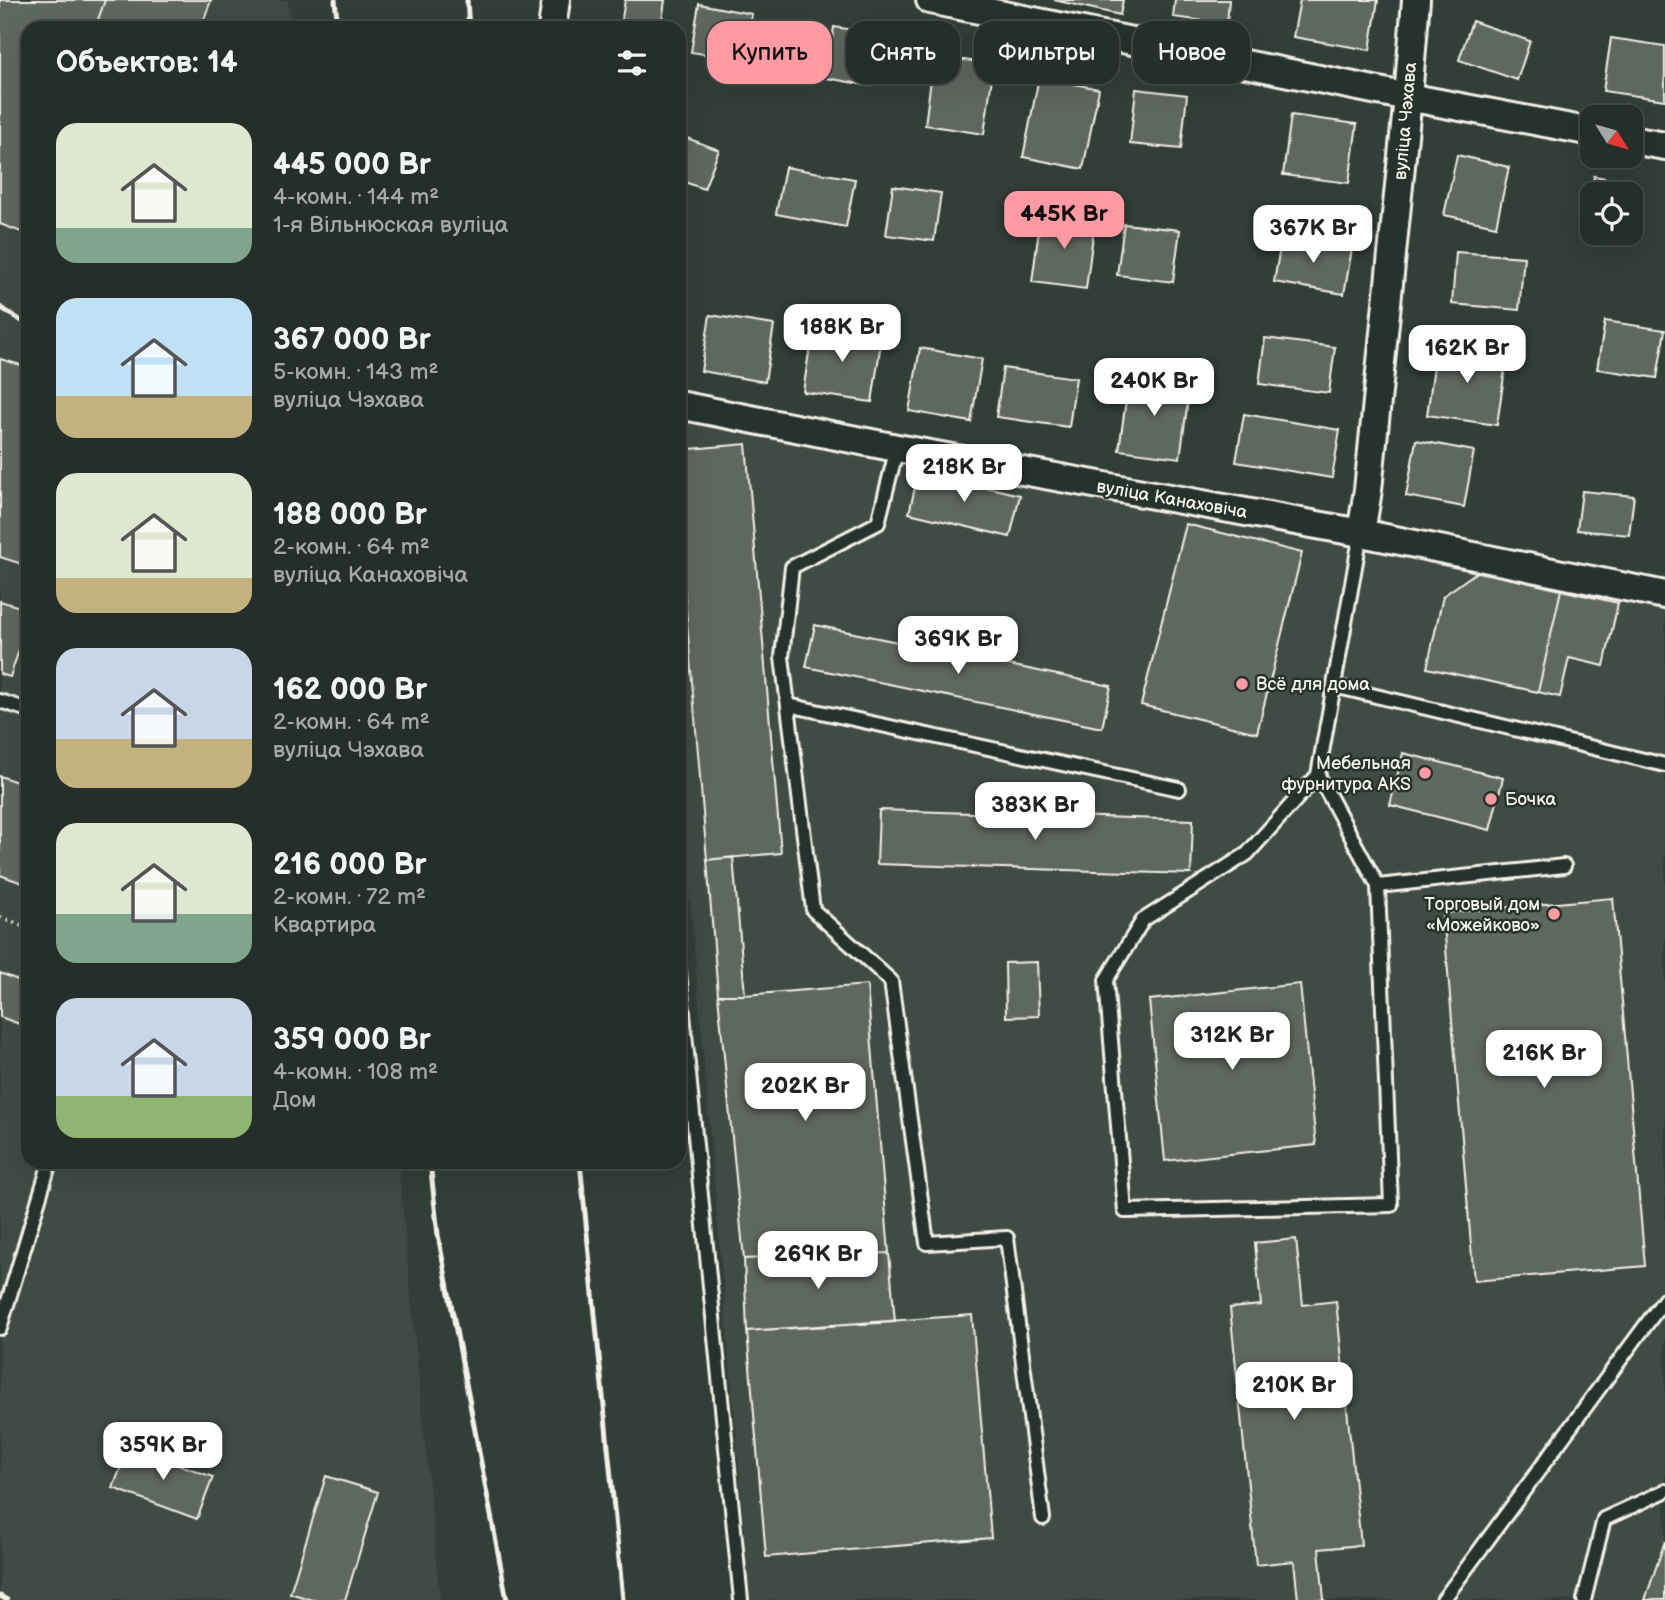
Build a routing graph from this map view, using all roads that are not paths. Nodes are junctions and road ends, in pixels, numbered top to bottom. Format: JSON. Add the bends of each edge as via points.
{"nodes":[{"id":1,"x":556,"y":0,"type":"edge"},
{"id":2,"x":930,"y":0,"type":"edge"},
{"id":3,"x":1416,"y":0,"type":"edge"},
{"id":4,"x":553,"y":21,"type":"edge"},
{"id":5,"x":1408,"y":97,"type":"junction"},
{"id":6,"x":1580,"y":130,"type":"edge"},
{"id":7,"x":1643,"y":142,"type":"edge"},
{"id":8,"x":1665,"y":146,"type":"edge"},
{"id":9,"x":686,"y":406,"type":"edge"},
{"id":10,"x":897,"y":448,"type":"junction"},
{"id":11,"x":1361,"y":533,"type":"junction"},
{"id":12,"x":1665,"y":595,"type":"edge"},
{"id":13,"x":1334,"y":686,"type":"junction"},
{"id":14,"x":0,"y":701,"type":"edge"},
{"id":15,"x":788,"y":705,"type":"junction"},
{"id":16,"x":21,"y":708,"type":"edge"},
{"id":17,"x":1665,"y":765,"type":"edge"},
{"id":18,"x":1318,"y":775,"type":"junction"},
{"id":19,"x":1179,"y":789,"type":"dead end"},
{"id":20,"x":1564,"y":866,"type":"dead end"},
{"id":21,"x":1378,"y":886,"type":"junction"},
{"id":22,"x":686,"y":1044,"type":"edge"},
{"id":23,"x":48,"y":1169,"type":"edge"},
{"id":24,"x":1665,"y":1299,"type":"edge"},
{"id":25,"x":4,"y":1300,"type":"edge"},
{"id":26,"x":0,"y":1328,"type":"edge"},
{"id":27,"x":1665,"y":1491,"type":"edge"},
{"id":28,"x":1043,"y":1518,"type":"dead end"},
{"id":29,"x":741,"y":1600,"type":"edge"},
{"id":30,"x":1443,"y":1600,"type":"edge"},
{"id":31,"x":1584,"y":1600,"type":"edge"}],
"edges":[{"from":1,"to":4,"type":"street"},
{"from":2,"to":5,"type":"street"},
{"from":3,"to":5,"type":"street","name":"вуліца Чэхава"},
{"from":5,"to":6,"type":"street"},
{"from":5,"to":11,"type":"street","name":"вуліца Чэхава"},
{"from":7,"to":8,"type":"street"},
{"from":9,"to":10,"type":"street","name":"вуліца Канаховіча"},
{"from":10,"to":11,"type":"street","name":"вуліца Канаховіча"},
{"from":10,"to":15,"type":"lane","via":[[878,523],[792,567],[782,656]]},
{"from":11,"to":12,"type":"street","name":"вуліца Канаховіча"},
{"from":11,"to":13,"type":"lane"},
{"from":13,"to":17,"type":"lane"},
{"from":13,"to":18,"type":"lane"},
{"from":14,"to":16,"type":"lane"},
{"from":15,"to":19,"type":"lane"},
{"from":15,"to":28,"type":"lane","via":[[813,910],[891,981],[927,1243],[1007,1238]]},
{"from":18,"to":21,"type":"lane"},
{"from":18,"to":21,"type":"lane","via":[[1247,854],[1143,919],[1106,980],[1125,1211],[1391,1205]]},
{"from":20,"to":21,"type":"lane"},
{"from":22,"to":29,"type":"lane"},
{"from":23,"to":25,"type":"lane"},
{"from":24,"to":30,"type":"lane"},
{"from":25,"to":26,"type":"lane"},
{"from":27,"to":31,"type":"lane","via":[[1604,1519]]}]}
